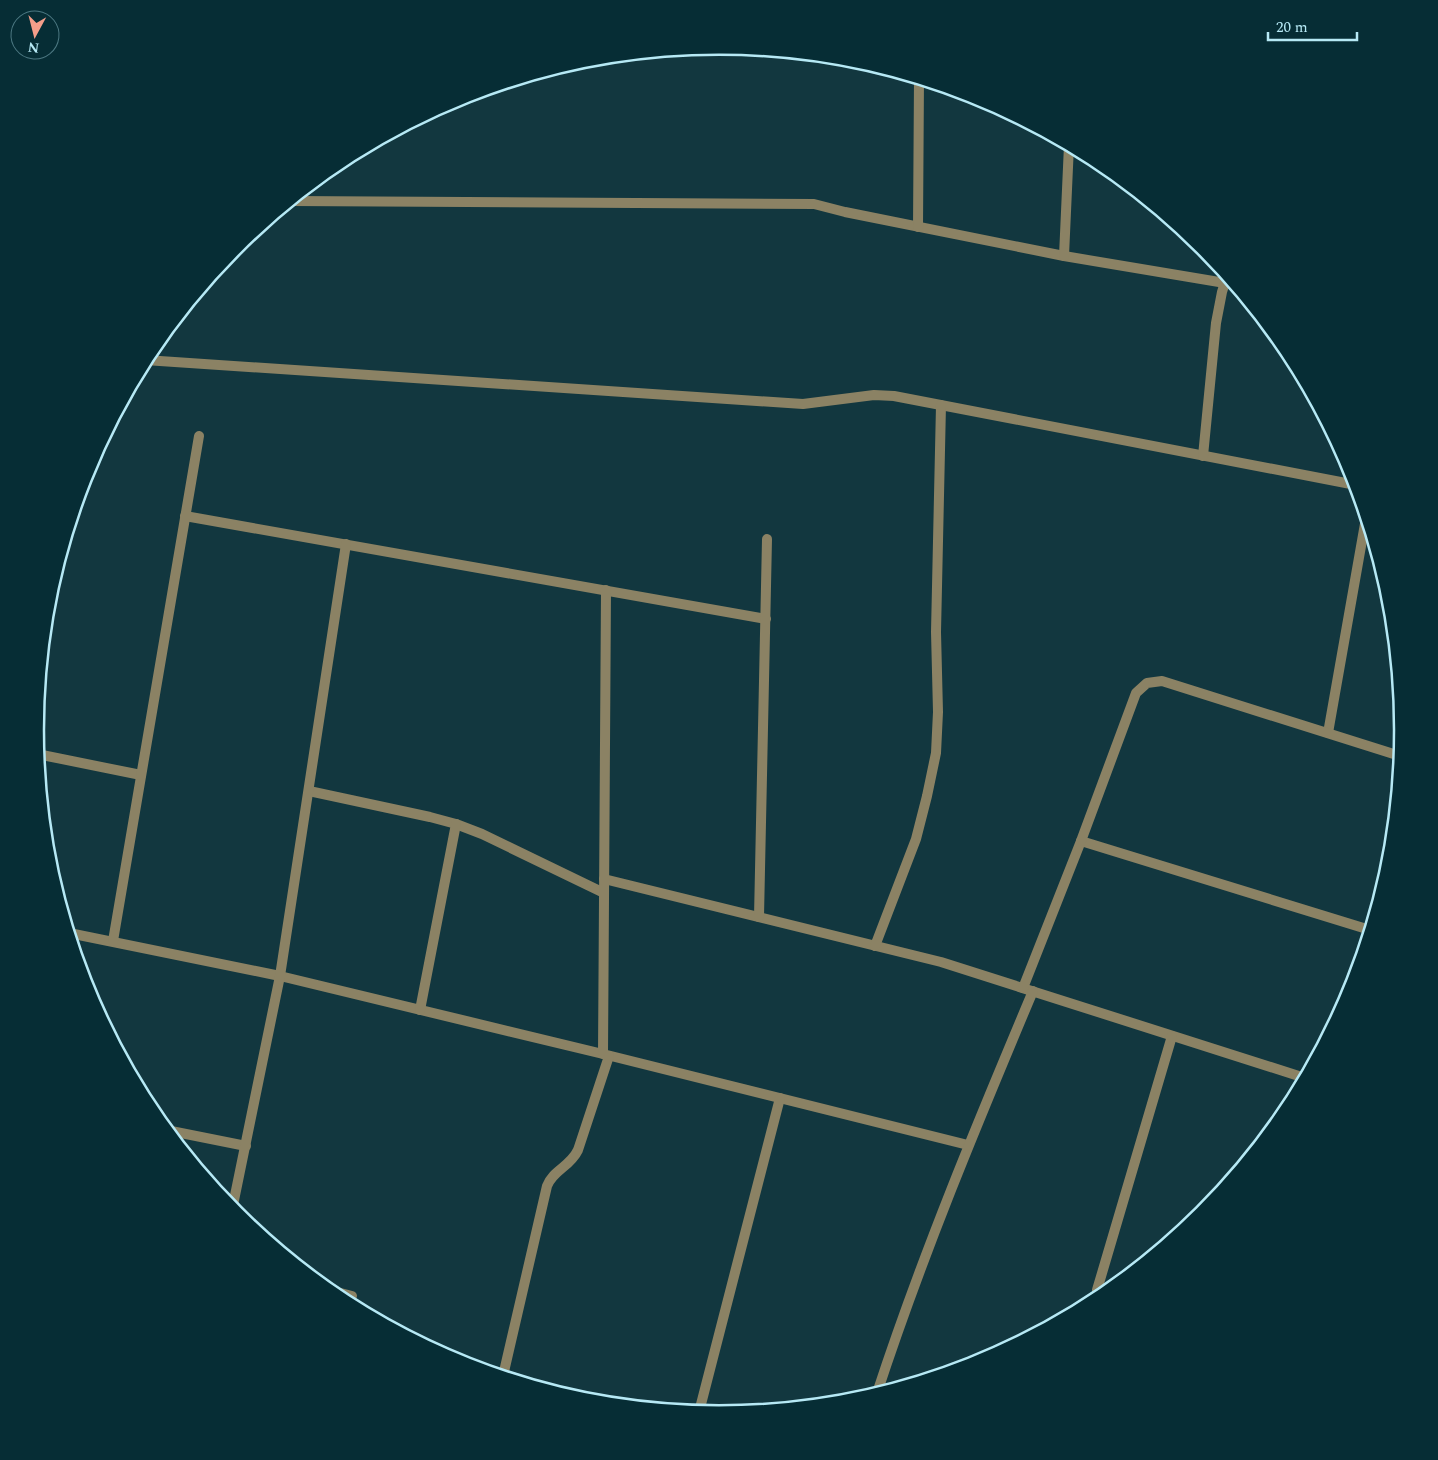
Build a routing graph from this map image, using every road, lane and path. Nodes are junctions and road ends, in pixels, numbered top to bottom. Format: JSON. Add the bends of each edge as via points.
{"nodes":[{"id":1,"x":919,"y":86,"type":"edge"},
{"id":2,"x":1070,"y":153,"type":"edge"},
{"id":3,"x":299,"y":201,"type":"edge"},
{"id":4,"x":918,"y":227,"type":"junction"},
{"id":5,"x":1064,"y":256,"type":"junction"},
{"id":6,"x":1222,"y":279,"type":"edge"},
{"id":7,"x":1225,"y":283,"type":"edge"},
{"id":8,"x":154,"y":361,"type":"edge"},
{"id":9,"x":941,"y":405,"type":"junction"},
{"id":10,"x":199,"y":436,"type":"dead end"},
{"id":11,"x":1203,"y":456,"type":"junction"},
{"id":12,"x":1347,"y":483,"type":"edge"},
{"id":13,"x":185,"y":516,"type":"junction"},
{"id":14,"x":1364,"y":531,"type":"edge"},
{"id":15,"x":767,"y":539,"type":"dead end"},
{"id":16,"x":346,"y":544,"type":"junction"},
{"id":17,"x":606,"y":590,"type":"junction"},
{"id":18,"x":766,"y":619,"type":"junction"},
{"id":19,"x":1328,"y":733,"type":"junction"},
{"id":20,"x":1393,"y":754,"type":"edge"},
{"id":21,"x":45,"y":756,"type":"edge"},
{"id":22,"x":141,"y":775,"type":"junction"},
{"id":23,"x":309,"y":791,"type":"junction"},
{"id":24,"x":456,"y":824,"type":"junction"},
{"id":25,"x":1082,"y":841,"type":"junction"},
{"id":26,"x":604,"y":878,"type":"junction"},
{"id":27,"x":604,"y":893,"type":"junction"},
{"id":28,"x":759,"y":917,"type":"junction"},
{"id":29,"x":1364,"y":928,"type":"edge"},
{"id":30,"x":76,"y":934,"type":"edge"},
{"id":31,"x":113,"y":941,"type":"junction"},
{"id":32,"x":875,"y":946,"type":"junction"},
{"id":33,"x":280,"y":976,"type":"junction"},
{"id":34,"x":1028,"y":990,"type":"junction"},
{"id":35,"x":420,"y":1010,"type":"junction"},
{"id":36,"x":1172,"y":1036,"type":"junction"},
{"id":37,"x":606,"y":1055,"type":"junction"},
{"id":38,"x":1299,"y":1076,"type":"edge"},
{"id":39,"x":780,"y":1098,"type":"junction"},
{"id":40,"x":177,"y":1132,"type":"edge"},
{"id":41,"x":968,"y":1145,"type":"junction"},
{"id":42,"x":246,"y":1146,"type":"junction"},
{"id":43,"x":234,"y":1199,"type":"edge"},
{"id":44,"x":1097,"y":1289,"type":"edge"},
{"id":45,"x":504,"y":1370,"type":"edge"},
{"id":46,"x":879,"y":1385,"type":"edge"},
{"id":47,"x":701,"y":1405,"type":"edge"}],
"edges":[{"from":1,"to":4,"type":"street"},
{"from":2,"to":5,"type":"street"},
{"from":3,"to":4,"type":"street","via":[[814,204]]},
{"from":4,"to":5,"type":"street"},
{"from":5,"to":6,"type":"street"},
{"from":7,"to":11,"type":"street","via":[[1216,323]]},
{"from":8,"to":9,"type":"street","via":[[803,404],[874,395]]},
{"from":9,"to":11,"type":"street"},
{"from":9,"to":32,"type":"street","via":[[936,753],[916,839]]},
{"from":10,"to":13,"type":"street"},
{"from":11,"to":12,"type":"street"},
{"from":13,"to":16,"type":"street"},
{"from":13,"to":22,"type":"street"},
{"from":14,"to":19,"type":"street"},
{"from":15,"to":18,"type":"street"},
{"from":16,"to":17,"type":"street"},
{"from":16,"to":23,"type":"street"},
{"from":17,"to":18,"type":"street"},
{"from":17,"to":26,"type":"street"},
{"from":18,"to":28,"type":"street"},
{"from":19,"to":20,"type":"street"},
{"from":19,"to":25,"type":"street","via":[[1162,682],[1147,683],[1136,694]]},
{"from":21,"to":22,"type":"street"},
{"from":22,"to":31,"type":"street"},
{"from":23,"to":24,"type":"street"},
{"from":23,"to":33,"type":"street"},
{"from":24,"to":27,"type":"street"},
{"from":24,"to":35,"type":"street"},
{"from":25,"to":29,"type":"street"},
{"from":25,"to":34,"type":"street"},
{"from":26,"to":27,"type":"street"},
{"from":26,"to":28,"type":"street"},
{"from":27,"to":37,"type":"street"},
{"from":28,"to":32,"type":"street"},
{"from":30,"to":31,"type":"street"},
{"from":31,"to":33,"type":"street"},
{"from":32,"to":34,"type":"street","via":[[942,962]]},
{"from":33,"to":35,"type":"street"},
{"from":33,"to":42,"type":"street"},
{"from":34,"to":36,"type":"street"},
{"from":34,"to":41,"type":"street"},
{"from":35,"to":37,"type":"street"},
{"from":36,"to":38,"type":"street"},
{"from":36,"to":44,"type":"street"},
{"from":37,"to":39,"type":"street"},
{"from":37,"to":45,"type":"street","via":[[575,1156],[552,1176],[547,1186]]},
{"from":39,"to":41,"type":"street"},
{"from":39,"to":47,"type":"street"},
{"from":40,"to":42,"type":"street"},
{"from":41,"to":46,"type":"street"},
{"from":42,"to":43,"type":"street"}]}
